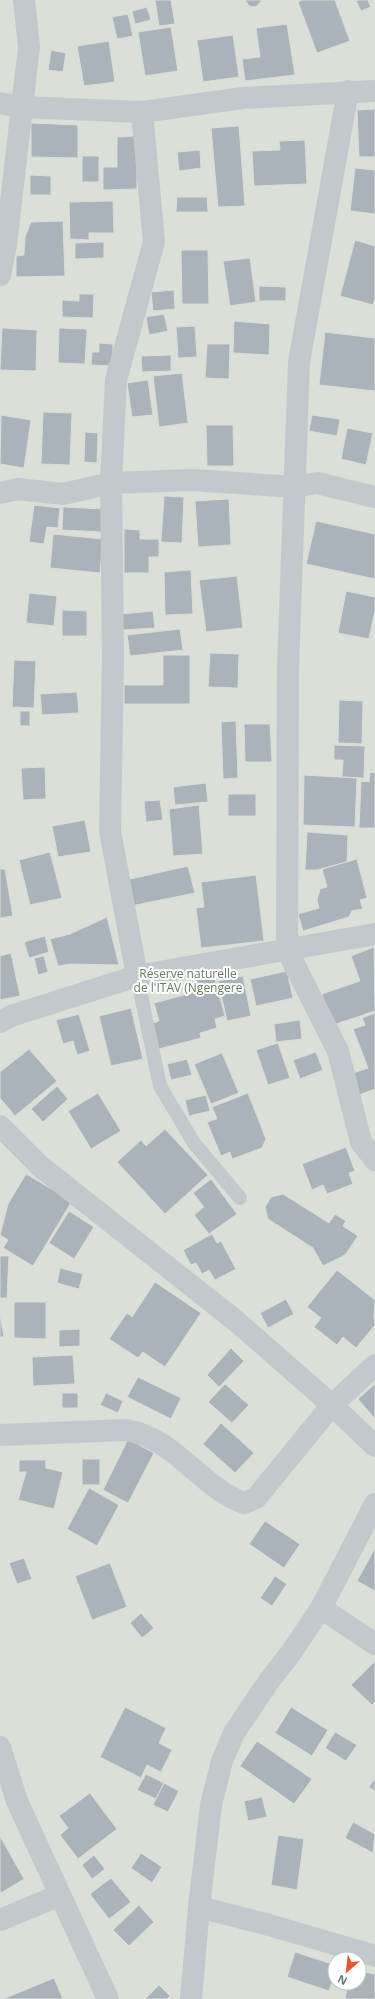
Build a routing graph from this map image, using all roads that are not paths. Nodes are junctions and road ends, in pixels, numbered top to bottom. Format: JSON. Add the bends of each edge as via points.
{"nodes":[{"id":1,"x":24,"y":0,"type":"edge"},
{"id":2,"x":348,"y":91,"type":"junction"},
{"id":3,"x":375,"y":91,"type":"edge"},
{"id":4,"x":0,"y":103,"type":"edge"},
{"id":5,"x":22,"y":107,"type":"junction"},
{"id":6,"x":142,"y":112,"type":"junction"},
{"id":7,"x":0,"y":275,"type":"edge"},
{"id":8,"x":111,"y":483,"type":"junction"},
{"id":9,"x":294,"y":487,"type":"junction"},
{"id":10,"x":0,"y":493,"type":"edge"},
{"id":11,"x":375,"y":497,"type":"edge"},
{"id":12,"x":375,"y":934,"type":"edge"},
{"id":13,"x":287,"y":950,"type":"junction"},
{"id":14,"x":137,"y":976,"type":"junction"},
{"id":15,"x":0,"y":1022,"type":"edge"},
{"id":16,"x":0,"y":1126,"type":"edge"},
{"id":17,"x":375,"y":1160,"type":"edge"},
{"id":18,"x":240,"y":1198,"type":"dead end"},
{"id":19,"x":375,"y":1365,"type":"edge"},
{"id":20,"x":332,"y":1405,"type":"junction"},
{"id":21,"x":0,"y":1435,"type":"edge"},
{"id":22,"x":375,"y":1446,"type":"edge"},
{"id":23,"x":375,"y":1504,"type":"edge"},
{"id":24,"x":321,"y":1608,"type":"junction"},
{"id":25,"x":375,"y":1644,"type":"edge"},
{"id":26,"x":0,"y":1747,"type":"edge"},
{"id":27,"x":60,"y":1895,"type":"junction"},
{"id":28,"x":199,"y":1907,"type":"junction"},
{"id":29,"x":0,"y":1920,"type":"edge"},
{"id":30,"x":375,"y":1956,"type":"edge"},
{"id":31,"x":108,"y":1999,"type":"edge"},
{"id":32,"x":191,"y":1999,"type":"edge"}],
"edges":[{"from":1,"to":5,"type":"street","via":[[29,47]]},
{"from":2,"to":3,"type":"street"},
{"from":2,"to":6,"type":"street","via":[[243,98]]},
{"from":2,"to":9,"type":"street","via":[[299,362]]},
{"from":4,"to":5,"type":"street"},
{"from":5,"to":6,"type":"street"},
{"from":5,"to":7,"type":"street","via":[[6,245]]},
{"from":6,"to":8,"type":"street","via":[[154,242],[116,380]]},
{"from":8,"to":9,"type":"street","via":[[192,480]]},
{"from":8,"to":10,"type":"street","via":[[63,494],[18,489]]},
{"from":8,"to":14,"type":"street","via":[[113,656],[110,831]]},
{"from":9,"to":11,"type":"street","via":[[317,483]]},
{"from":9,"to":13,"type":"street","via":[[288,668]]},
{"from":12,"to":13,"type":"street"},
{"from":13,"to":14,"type":"street"},
{"from":13,"to":17,"type":"street","via":[[338,1051],[361,1142]]},
{"from":14,"to":15,"type":"street","via":[[11,1016]]},
{"from":14,"to":18,"type":"lane","via":[[160,1086],[194,1143]]},
{"from":16,"to":20,"type":"street","via":[[40,1166],[236,1321]]},
{"from":19,"to":20,"type":"street"},
{"from":20,"to":21,"type":"street","via":[[256,1498],[244,1503],[229,1498],[171,1449],[138,1432],[126,1430]]},
{"from":20,"to":22,"type":"street"},
{"from":23,"to":24,"type":"street"},
{"from":24,"to":25,"type":"street"},
{"from":24,"to":28,"type":"street","via":[[234,1733],[222,1762],[211,1805]]},
{"from":26,"to":27,"type":"street","via":[[17,1801]]},
{"from":27,"to":29,"type":"street"},
{"from":27,"to":31,"type":"street"},
{"from":28,"to":30,"type":"street"},
{"from":28,"to":32,"type":"street"}]}
